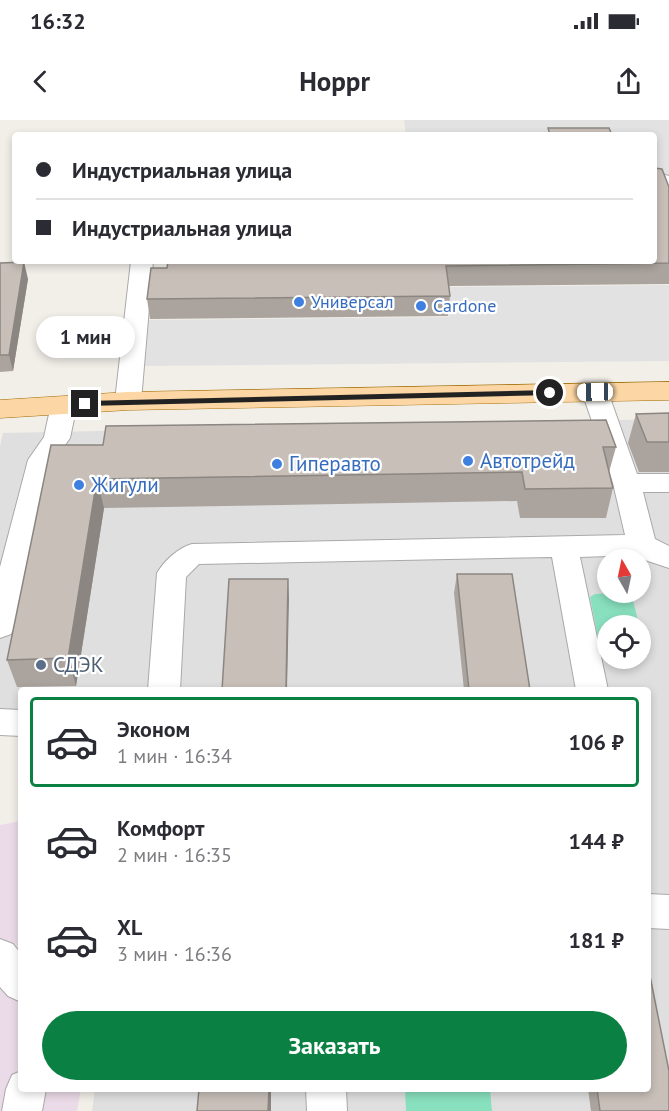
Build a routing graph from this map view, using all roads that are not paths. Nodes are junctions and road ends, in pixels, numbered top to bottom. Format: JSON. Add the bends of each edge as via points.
{"nodes":[{"id":1,"x":141,"y":264,"type":"edge"},
{"id":2,"x":669,"y":391,"type":"edge"},
{"id":3,"x":595,"y":392,"type":"junction"},
{"id":4,"x":128,"y":401,"type":"junction"},
{"id":5,"x":64,"y":405,"type":"junction"},
{"id":6,"x":0,"y":409,"type":"edge"},
{"id":7,"x":627,"y":483,"type":"junction"},
{"id":8,"x":669,"y":483,"type":"edge"},
{"id":9,"x":642,"y":545,"type":"junction"},
{"id":10,"x":564,"y":547,"type":"junction"},
{"id":11,"x":669,"y":557,"type":"edge"},
{"id":12,"x":0,"y":626,"type":"edge"},
{"id":13,"x":164,"y":687,"type":"edge"},
{"id":14,"x":591,"y":687,"type":"edge"},
{"id":15,"x":0,"y":722,"type":"edge"},
{"id":16,"x":18,"y":723,"type":"edge"},
{"id":17,"x":651,"y":911,"type":"edge"},
{"id":18,"x":669,"y":912,"type":"edge"},
{"id":19,"x":0,"y":957,"type":"edge"},
{"id":20,"x":18,"y":979,"type":"edge"},
{"id":21,"x":25,"y":1092,"type":"edge"},
{"id":22,"x":326,"y":1092,"type":"edge"},
{"id":23,"x":22,"y":1111,"type":"edge"},
{"id":24,"x":327,"y":1111,"type":"edge"}],
"edges":[{"from":1,"to":4,"type":"street"},
{"from":2,"to":3,"type":"main road"},
{"from":3,"to":4,"type":"main road"},
{"from":3,"to":7,"type":"street"},
{"from":4,"to":5,"type":"main road"},
{"from":5,"to":6,"type":"main road"},
{"from":5,"to":12,"type":"street","via":[[57,438],[41,460]]},
{"from":7,"to":8,"type":"street"},
{"from":7,"to":9,"type":"street"},
{"from":9,"to":10,"type":"street"},
{"from":9,"to":11,"type":"street"},
{"from":10,"to":13,"type":"street","via":[[192,554],[172,573]]},
{"from":10,"to":14,"type":"street"},
{"from":15,"to":16,"type":"street"},
{"from":17,"to":18,"type":"street"},
{"from":19,"to":20,"type":"street"},
{"from":21,"to":23,"type":"street"},
{"from":22,"to":24,"type":"street"}]}
